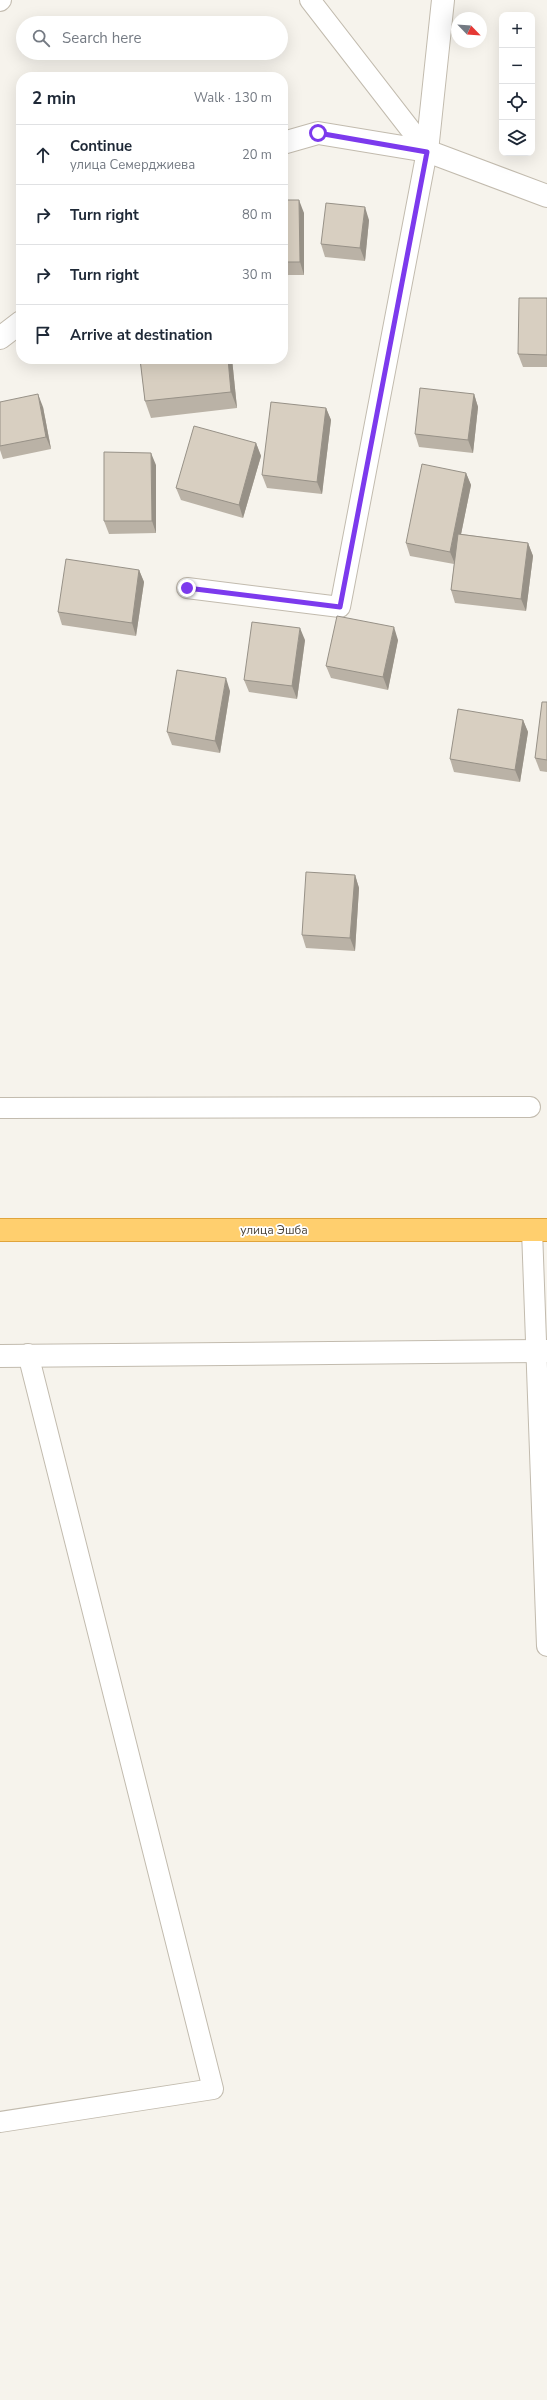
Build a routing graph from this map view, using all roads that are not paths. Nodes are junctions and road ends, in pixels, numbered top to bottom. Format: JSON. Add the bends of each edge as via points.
{"nodes":[{"id":1,"x":310,"y":0,"type":"edge"},
{"id":2,"x":443,"y":0,"type":"edge"},
{"id":3,"x":288,"y":142,"type":"edge"},
{"id":4,"x":427,"y":152,"type":"junction"},
{"id":5,"x":547,"y":196,"type":"edge"},
{"id":6,"x":16,"y":326,"type":"edge"},
{"id":7,"x":0,"y":338,"type":"edge"},
{"id":8,"x":187,"y":588,"type":"dead end"},
{"id":9,"x":530,"y":1107,"type":"dead end"},
{"id":10,"x":0,"y":1108,"type":"edge"},
{"id":11,"x":0,"y":1230,"type":"edge"},
{"id":12,"x":539,"y":1230,"type":"edge"},
{"id":13,"x":541,"y":1351,"type":"edge"},
{"id":14,"x":28,"y":1354,"type":"junction"},
{"id":15,"x":0,"y":1356,"type":"edge"},
{"id":16,"x":547,"y":1646,"type":"edge"},
{"id":17,"x":0,"y":2122,"type":"edge"}],
"edges":[{"from":1,"to":4,"type":"lane"},
{"from":2,"to":4,"type":"street"},
{"from":3,"to":4,"type":"street","via":[[318,133]]},
{"from":4,"to":5,"type":"street"},
{"from":4,"to":8,"type":"lane","via":[[340,607]]},
{"from":6,"to":7,"type":"street"},
{"from":9,"to":10,"type":"lane"},
{"from":11,"to":12,"type":"highway","name":"улица Эшба"},
{"from":12,"to":13,"type":"lane"},
{"from":13,"to":14,"type":"street"},
{"from":13,"to":16,"type":"lane"},
{"from":14,"to":15,"type":"street"},
{"from":14,"to":17,"type":"lane","via":[[213,2088]]}]}
